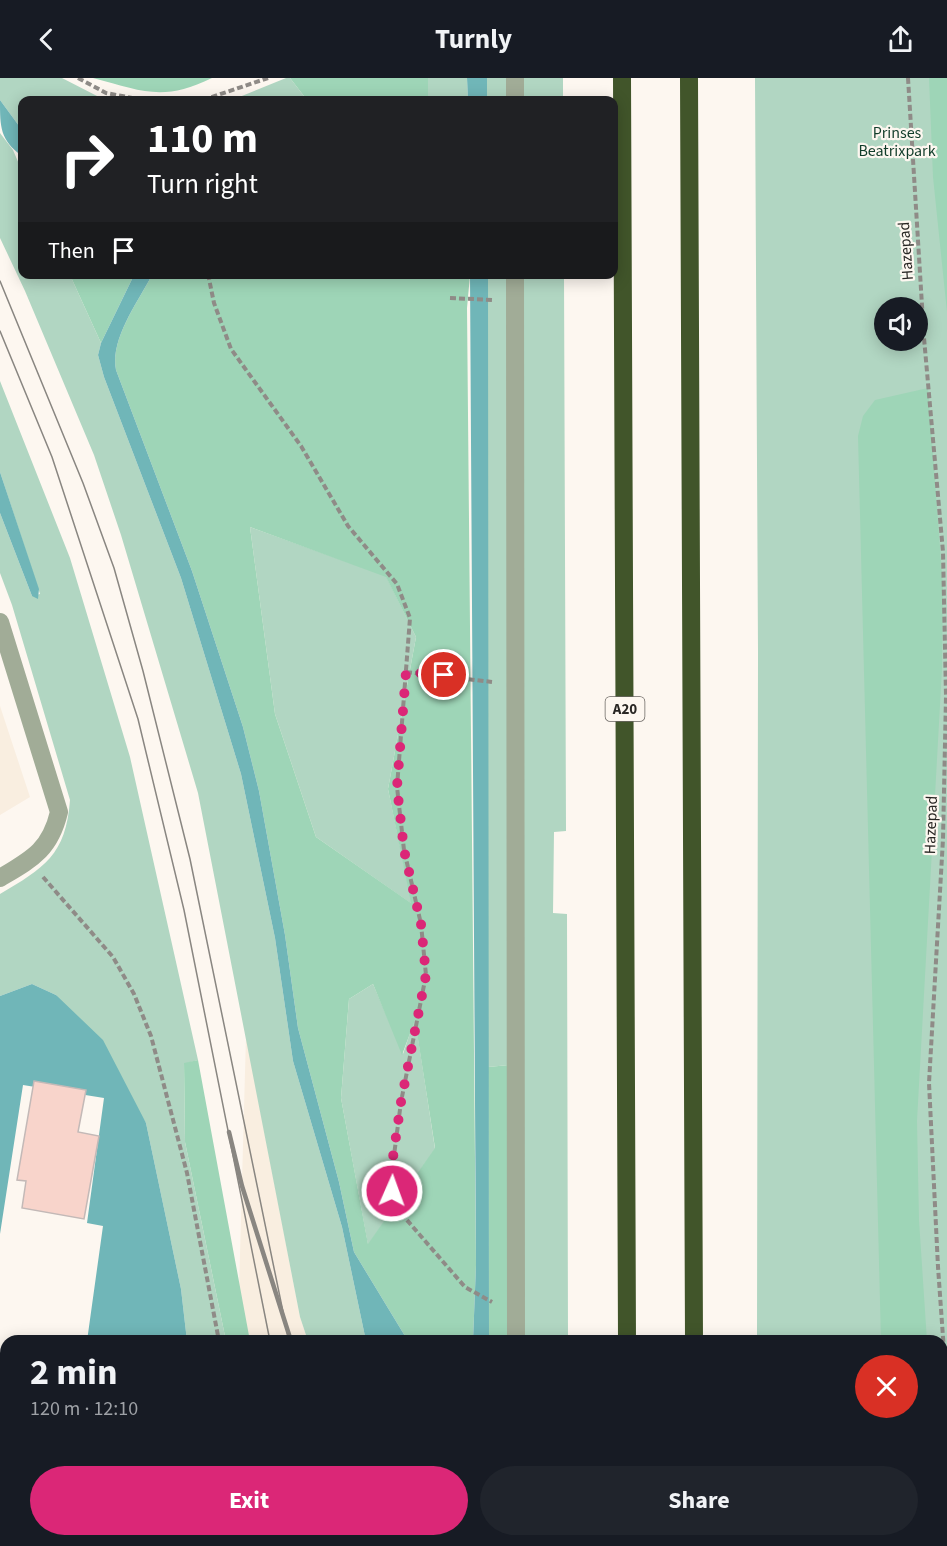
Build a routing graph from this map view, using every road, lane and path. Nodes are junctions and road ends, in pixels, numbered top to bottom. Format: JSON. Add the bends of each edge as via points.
{"nodes":[{"id":1,"x":78,"y":78,"type":"edge"},
{"id":2,"x":268,"y":78,"type":"edge"},
{"id":3,"x":515,"y":78,"type":"edge"},
{"id":4,"x":622,"y":78,"type":"edge"},
{"id":5,"x":689,"y":78,"type":"edge"},
{"id":6,"x":908,"y":78,"type":"edge"},
{"id":7,"x":122,"y":96,"type":"edge"},
{"id":8,"x":215,"y":96,"type":"edge"},
{"id":9,"x":515,"y":96,"type":"edge"},
{"id":10,"x":209,"y":279,"type":"edge"},
{"id":11,"x":515,"y":279,"type":"edge"},
{"id":12,"x":450,"y":298,"type":"dead end"},
{"id":13,"x":492,"y":300,"type":"dead end"},
{"id":14,"x":0,"y":622,"type":"edge"},
{"id":15,"x":406,"y":672,"type":"junction"},
{"id":16,"x":500,"y":683,"type":"dead end"},
{"id":17,"x":29,"y":861,"type":"junction"},
{"id":18,"x":0,"y":878,"type":"edge"},
{"id":19,"x":499,"y":1305,"type":"dead end"},
{"id":20,"x":218,"y":1335,"type":"edge"},
{"id":21,"x":516,"y":1335,"type":"edge"},
{"id":22,"x":627,"y":1335,"type":"edge"},
{"id":23,"x":694,"y":1335,"type":"edge"},
{"id":24,"x":944,"y":1335,"type":"edge"}],
"edges":[{"from":1,"to":7,"type":"path","via":[[106,93]]},
{"from":2,"to":8,"type":"path"},
{"from":3,"to":9,"type":"street"},
{"from":4,"to":22,"type":"highway","number":"A20"},
{"from":5,"to":23,"type":"highway"},
{"from":6,"to":24,"type":"path","name":"Hazepad","via":[[924,338],[943,552],[946,696],[943,839],[929,1083]]},
{"from":10,"to":15,"type":"path","via":[[231,350],[301,446],[348,526],[397,584],[410,618]]},
{"from":11,"to":21,"type":"street"},
{"from":12,"to":13,"type":"path"},
{"from":14,"to":17,"type":"street","via":[[59,812],[44,849]]},
{"from":15,"to":16,"type":"path"},
{"from":15,"to":19,"type":"path","via":[[397,787],[426,975],[390,1178],[393,1204],[465,1287]]},
{"from":17,"to":18,"type":"street"},
{"from":17,"to":20,"type":"path","via":[[112,957],[147,1026],[187,1173]]}]}
